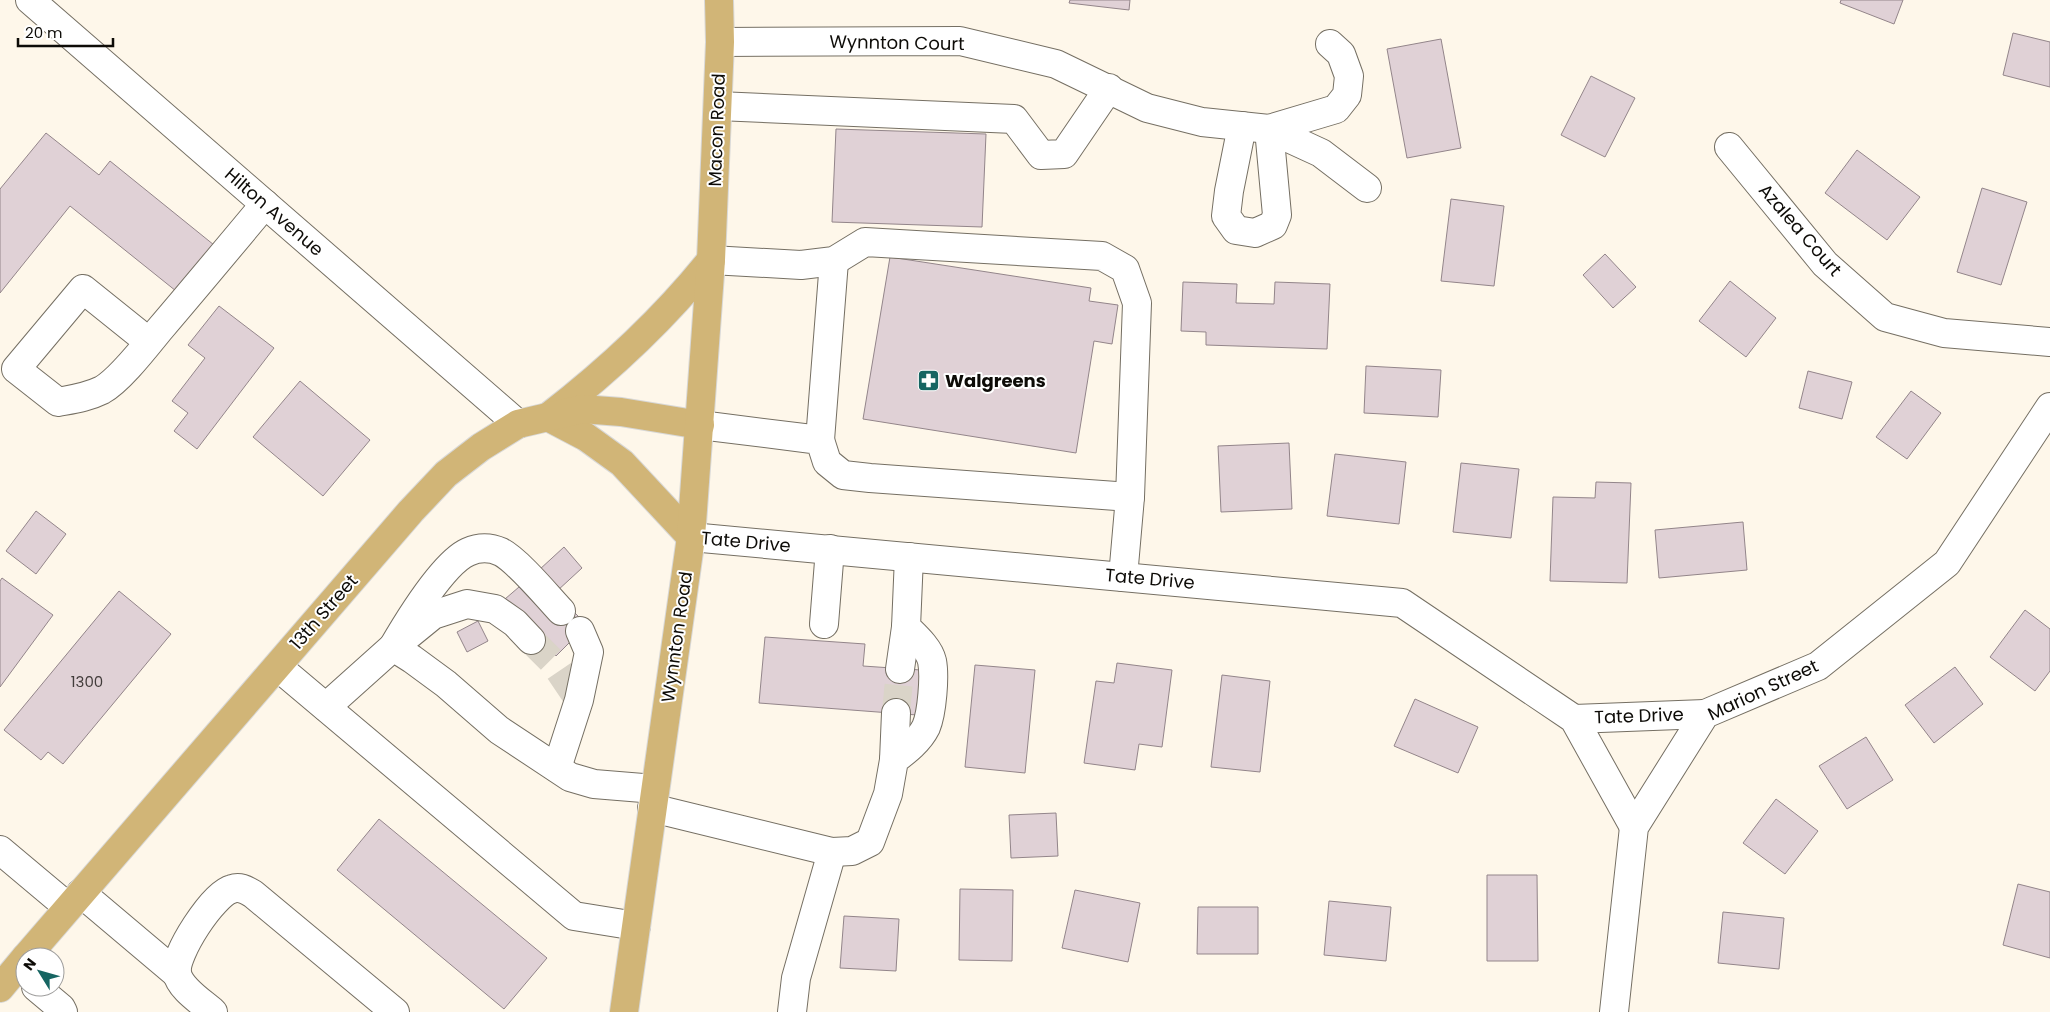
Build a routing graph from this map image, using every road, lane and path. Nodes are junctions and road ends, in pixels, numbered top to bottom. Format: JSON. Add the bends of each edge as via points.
{"nodes":[{"id":1,"x":30,"y":0,"type":"edge"},
{"id":2,"x":719,"y":0,"type":"edge"},
{"id":3,"x":720,"y":42,"type":"junction"},
{"id":4,"x":1330,"y":44,"type":"dead end"},
{"id":5,"x":1109,"y":88,"type":"junction"},
{"id":6,"x":718,"y":106,"type":"junction"},
{"id":7,"x":1242,"y":126,"type":"junction"},
{"id":8,"x":1269,"y":129,"type":"junction"},
{"id":9,"x":1729,"y":147,"type":"dead end"},
{"id":10,"x":1367,"y":188,"type":"dead end"},
{"id":11,"x":265,"y":204,"type":"junction"},
{"id":12,"x":711,"y":260,"type":"junction"},
{"id":13,"x":834,"y":261,"type":"junction"},
{"id":14,"x":149,"y":342,"type":"junction"},
{"id":15,"x":2050,"y":342,"type":"edge"},
{"id":16,"x":2050,"y":407,"type":"edge"},
{"id":17,"x":548,"y":417,"type":"junction"},
{"id":18,"x":518,"y":424,"type":"junction"},
{"id":19,"x":700,"y":425,"type":"junction"},
{"id":20,"x":820,"y":440,"type":"junction"},
{"id":21,"x":1130,"y":497,"type":"junction"},
{"id":22,"x":691,"y":537,"type":"junction"},
{"id":23,"x":830,"y":550,"type":"junction"},
{"id":24,"x":910,"y":557,"type":"junction"},
{"id":25,"x":1123,"y":576,"type":"junction"},
{"id":26,"x":560,"y":611,"type":"dead end"},
{"id":27,"x":824,"y":624,"type":"dead end"},
{"id":28,"x":906,"y":627,"type":"junction"},
{"id":29,"x":580,"y":631,"type":"dead end"},
{"id":30,"x":531,"y":640,"type":"tunnel mouth"},
{"id":31,"x":392,"y":647,"type":"junction"},
{"id":32,"x":278,"y":667,"type":"junction"},
{"id":33,"x":900,"y":669,"type":"tunnel mouth"},
{"id":34,"x":326,"y":707,"type":"junction"},
{"id":35,"x":896,"y":713,"type":"tunnel mouth"},
{"id":36,"x":1705,"y":714,"type":"junction"},
{"id":37,"x":1574,"y":719,"type":"junction"},
{"id":38,"x":894,"y":760,"type":"junction"},
{"id":39,"x":557,"y":768,"type":"junction"},
{"id":40,"x":654,"y":799,"type":"junction"},
{"id":41,"x":1634,"y":828,"type":"junction"},
{"id":42,"x":0,"y":850,"type":"edge"},
{"id":43,"x":832,"y":852,"type":"junction"},
{"id":44,"x":74,"y":900,"type":"junction"},
{"id":45,"x":636,"y":926,"type":"junction"},
{"id":46,"x":36,"y":947,"type":"edge"},
{"id":47,"x":177,"y":974,"type":"junction"},
{"id":48,"x":48,"y":997,"type":"edge"},
{"id":49,"x":63,"y":1012,"type":"edge"},
{"id":50,"x":213,"y":1012,"type":"edge"},
{"id":51,"x":395,"y":1012,"type":"edge"},
{"id":52,"x":624,"y":1012,"type":"edge"},
{"id":53,"x":792,"y":1012,"type":"edge"},
{"id":54,"x":1614,"y":1012,"type":"edge"}],
"edges":[{"from":1,"to":11,"type":"street","name":"Hilton Avenue"},
{"from":2,"to":3,"type":"main road","name":"Macon Road"},
{"from":3,"to":5,"type":"street","name":"Wynnton Court","via":[[960,41],[1056,64]]},
{"from":3,"to":6,"type":"main road","name":"Macon Road"},
{"from":4,"to":8,"type":"street","via":[[1341,54],[1349,76],[1347,95],[1336,109]]},
{"from":5,"to":6,"type":"street","via":[[1064,154],[1041,155],[1014,119]]},
{"from":5,"to":7,"type":"street","name":"Wynnton Court","via":[[1147,108],[1202,122]]},
{"from":6,"to":12,"type":"main road","name":"Macon Road"},
{"from":7,"to":8,"type":"street","name":"Wynnton Court"},
{"from":7,"to":8,"type":"street","via":[[1226,216],[1236,230],[1255,233],[1273,225],[1277,215]]},
{"from":8,"to":10,"type":"street","via":[[1321,153]]},
{"from":9,"to":15,"type":"street","name":"Azalea Court","via":[[1825,264],[1885,317],[1944,333]]},
{"from":11,"to":14,"type":"street"},
{"from":11,"to":18,"type":"street","name":"Hilton Avenue"},
{"from":12,"to":13,"type":"street","via":[[801,265]]},
{"from":12,"to":17,"type":"main road","via":[[646,332],[593,382]]},
{"from":12,"to":19,"type":"main road","name":"Wynnton Road"},
{"from":13,"to":20,"type":"street"},
{"from":13,"to":21,"type":"street","via":[[865,242],[1102,256],[1125,269],[1137,303]]},
{"from":14,"to":14,"type":"street","via":[[104,389],[84,398],[58,402],[16,369],[83,289]]},
{"from":16,"to":36,"type":"street","name":"Marion Street","via":[[1947,563],[1818,666]]},
{"from":17,"to":18,"type":"main road","name":"13th Street"},
{"from":17,"to":19,"type":"main road","name":"13th Street","via":[[582,409]]},
{"from":17,"to":22,"type":"main road","via":[[586,437],[622,463]]},
{"from":18,"to":32,"type":"main road","name":"13th Street","via":[[446,474]]},
{"from":19,"to":20,"type":"street"},
{"from":19,"to":22,"type":"main road","name":"Wynnton Road"},
{"from":20,"to":21,"type":"street","via":[[827,462],[843,474]]},
{"from":21,"to":25,"type":"street"},
{"from":22,"to":23,"type":"street","name":"Tate Drive"},
{"from":22,"to":40,"type":"main road","name":"Wynnton Road"},
{"from":23,"to":24,"type":"street","name":"Tate Drive"},
{"from":23,"to":27,"type":"street"},
{"from":24,"to":25,"type":"street","name":"Tate Drive"},
{"from":24,"to":28,"type":"street"},
{"from":25,"to":37,"type":"street","name":"Tate Drive","via":[[1402,603]]},
{"from":26,"to":31,"type":"street","via":[[530,577],[502,553],[486,548],[466,552],[422,599]]},
{"from":28,"to":33,"type":"street"},
{"from":28,"to":38,"type":"street","via":[[932,660],[933,688],[926,726],[911,748]]},
{"from":29,"to":39,"type":"street","via":[[589,652],[579,700]]},
{"from":30,"to":31,"type":"street","via":[[495,609],[467,604],[433,616]]},
{"from":31,"to":34,"type":"street"},
{"from":31,"to":39,"type":"street","via":[[412,658],[499,730]]},
{"from":32,"to":34,"type":"street"},
{"from":32,"to":44,"type":"main road","name":"13th Street"},
{"from":34,"to":45,"type":"street","via":[[574,916]]},
{"from":35,"to":38,"type":"street"},
{"from":36,"to":37,"type":"street","name":"Tate Drive"},
{"from":36,"to":41,"type":"street","name":"Marion Street"},
{"from":37,"to":41,"type":"street","name":"Tate Drive"},
{"from":38,"to":43,"type":"street","via":[[888,794],[870,842],[852,851]]},
{"from":39,"to":40,"type":"street","via":[[570,777]]},
{"from":40,"to":43,"type":"street"},
{"from":40,"to":45,"type":"main road","name":"Wynnton Road"},
{"from":41,"to":54,"type":"street","name":"Marion Street"},
{"from":42,"to":44,"type":"street"},
{"from":43,"to":53,"type":"street","via":[[796,978]]},
{"from":44,"to":46,"type":"main road","name":"13th Street"},
{"from":44,"to":47,"type":"street"},
{"from":45,"to":52,"type":"main road","name":"Wynnton Road"},
{"from":47,"to":50,"type":"street","via":[[189,992]]},
{"from":47,"to":51,"type":"street","via":[[181,951],[215,902],[230,889],[241,888],[253,894]]},
{"from":48,"to":49,"type":"street"}]}
